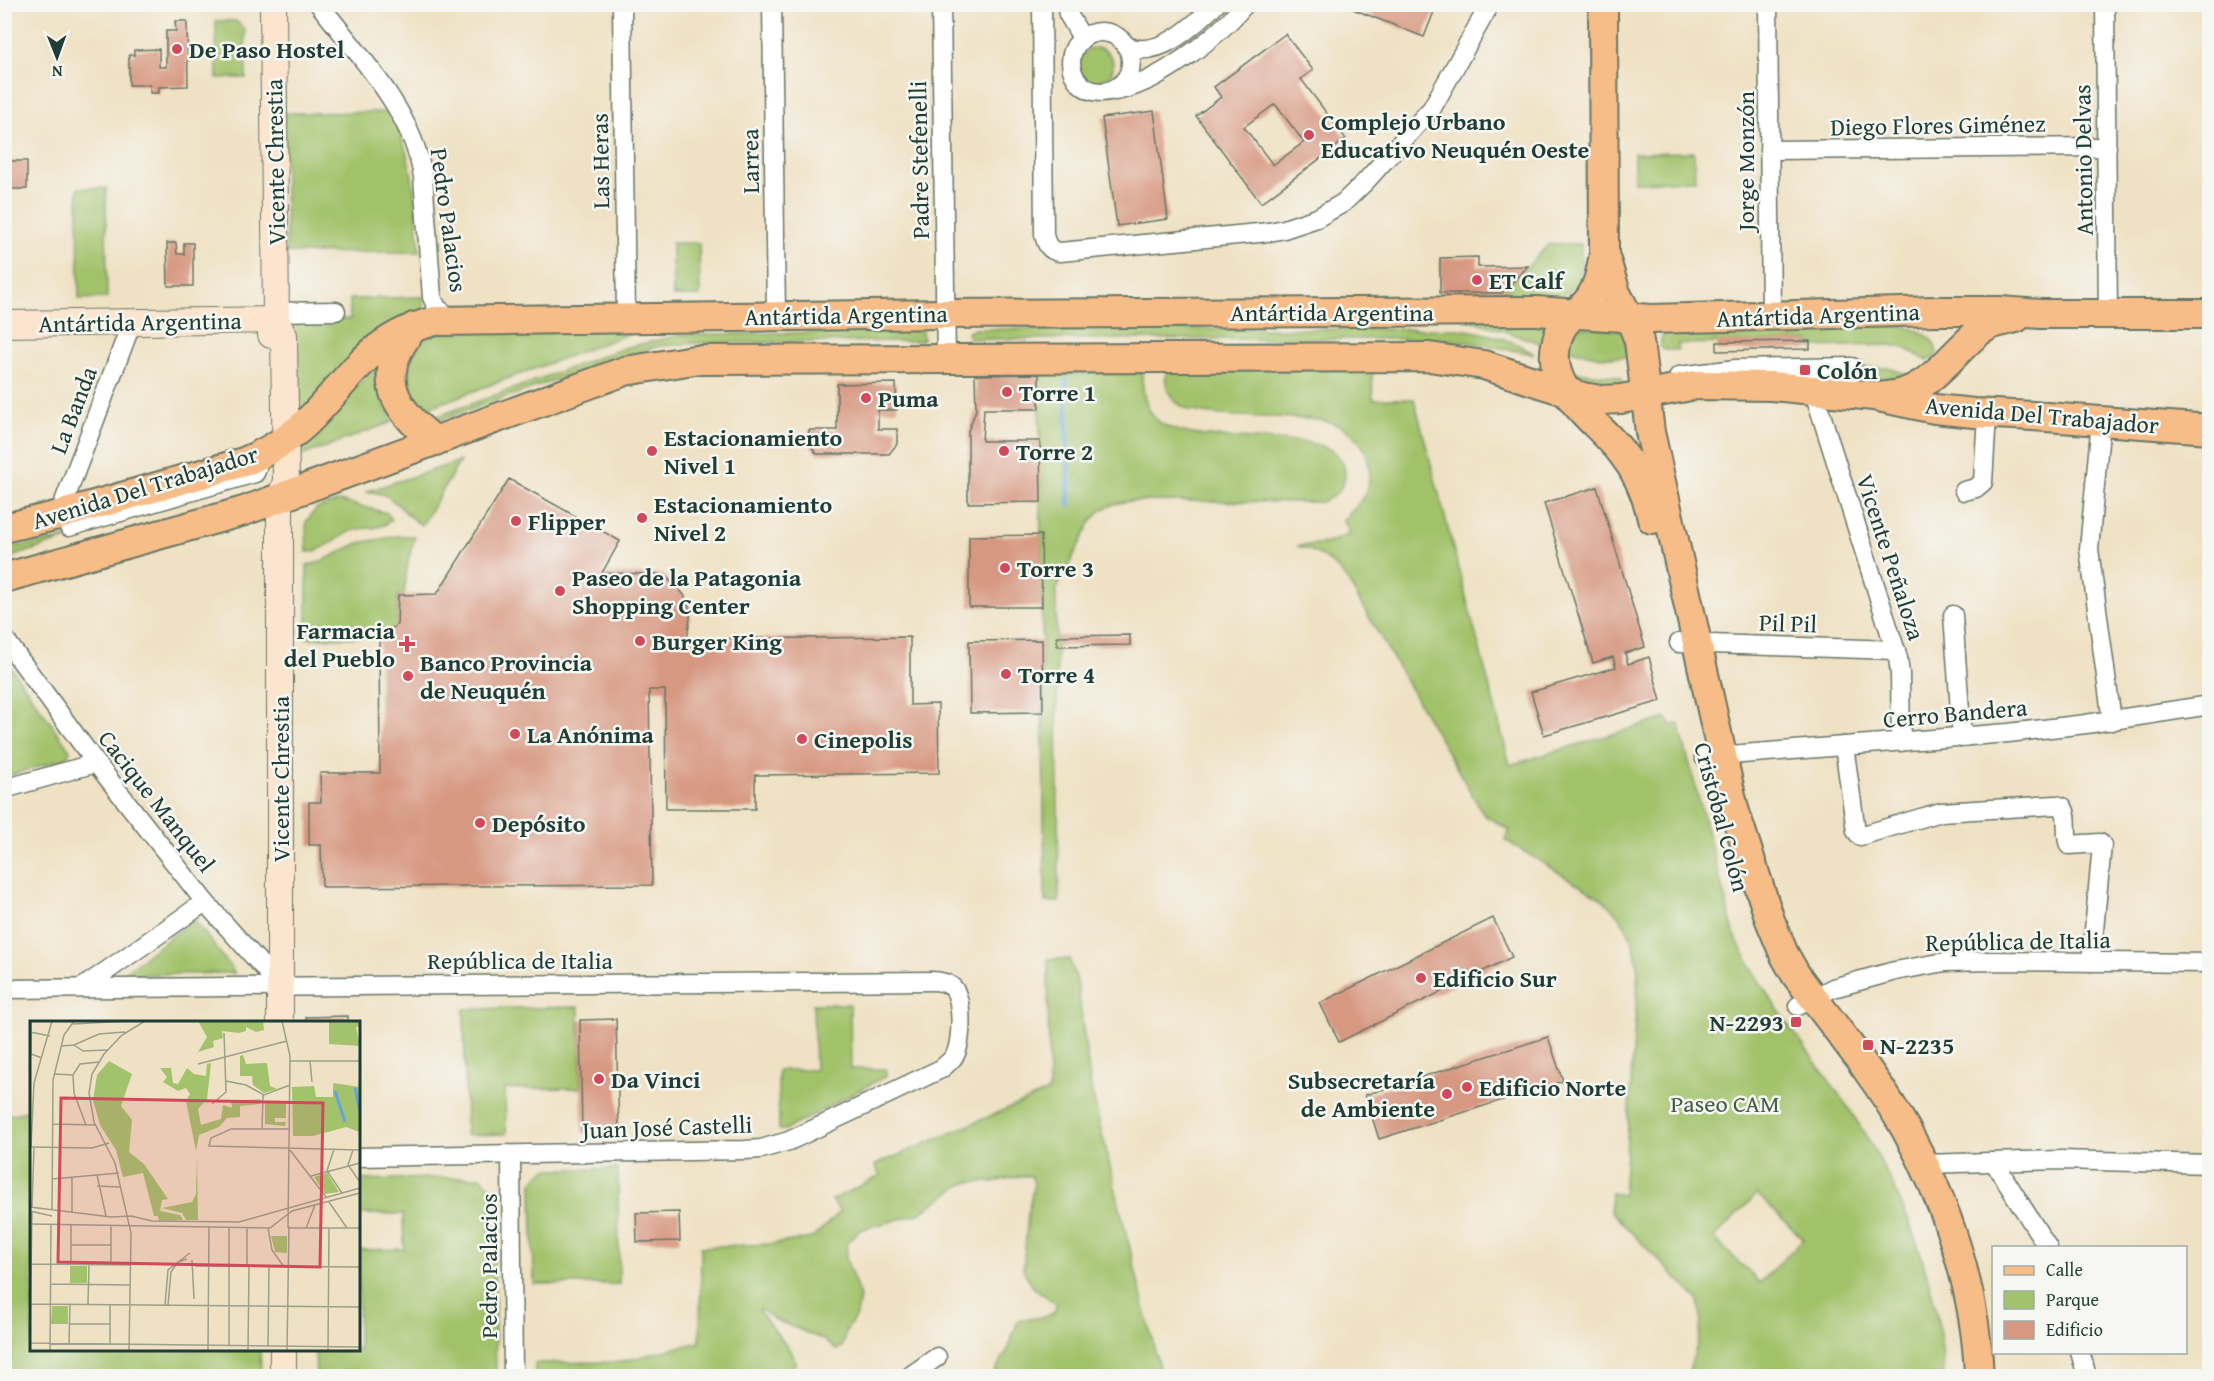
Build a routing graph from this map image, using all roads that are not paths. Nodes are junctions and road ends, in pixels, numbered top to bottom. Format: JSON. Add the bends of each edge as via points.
{"nodes":[{"id":1,"x":273,"y":4,"type":"edge"},
{"id":2,"x":319,"y":4,"type":"edge"},
{"id":3,"x":622,"y":4,"type":"edge"},
{"id":4,"x":772,"y":4,"type":"edge"},
{"id":5,"x":941,"y":4,"type":"edge"},
{"id":6,"x":1042,"y":4,"type":"edge"},
{"id":7,"x":1066,"y":4,"type":"edge"},
{"id":8,"x":1216,"y":4,"type":"edge"},
{"id":9,"x":1245,"y":4,"type":"edge"},
{"id":10,"x":1490,"y":4,"type":"edge"},
{"id":11,"x":1603,"y":4,"type":"edge"},
{"id":12,"x":1768,"y":4,"type":"edge"},
{"id":13,"x":2105,"y":4,"type":"edge"},
{"id":14,"x":1082,"y":38,"type":"junction"},
{"id":15,"x":1126,"y":46,"type":"junction"},
{"id":16,"x":1106,"y":92,"type":"junction"},
{"id":17,"x":2107,"y":147,"type":"junction"},
{"id":18,"x":1769,"y":150,"type":"junction"},
{"id":19,"x":1604,"y":254,"type":"junction"},
{"id":20,"x":336,"y":311,"type":"dead end"},
{"id":21,"x":945,"y":314,"type":"junction"},
{"id":22,"x":1572,"y":314,"type":"junction"},
{"id":23,"x":1896,"y":314,"type":"junction"},
{"id":24,"x":2108,"y":314,"type":"junction"},
{"id":25,"x":2210,"y":314,"type":"edge"},
{"id":26,"x":2054,"y":315,"type":"junction"},
{"id":27,"x":276,"y":316,"type":"junction"},
{"id":28,"x":776,"y":316,"type":"junction"},
{"id":29,"x":1771,"y":317,"type":"junction"},
{"id":30,"x":626,"y":318,"type":"junction"},
{"id":31,"x":1629,"y":319,"type":"junction"},
{"id":32,"x":454,"y":320,"type":"junction"},
{"id":33,"x":132,"y":322,"type":"junction"},
{"id":34,"x":4,"y":324,"type":"edge"},
{"id":35,"x":416,"y":326,"type":"junction"},
{"id":36,"x":946,"y":358,"type":"junction"},
{"id":37,"x":1948,"y":360,"type":"junction"},
{"id":38,"x":1852,"y":373,"type":"joint"},
{"id":39,"x":1813,"y":389,"type":"junction"},
{"id":40,"x":1565,"y":391,"type":"junction"},
{"id":41,"x":1874,"y":396,"type":"junction"},
{"id":42,"x":1647,"y":405,"type":"junction"},
{"id":43,"x":1987,"y":414,"type":"junction"},
{"id":44,"x":2101,"y":421,"type":"junction"},
{"id":45,"x":2210,"y":429,"type":"edge"},
{"id":46,"x":435,"y":441,"type":"junction"},
{"id":47,"x":279,"y":443,"type":"junction"},
{"id":48,"x":1964,"y":491,"type":"dead end"},
{"id":49,"x":280,"y":499,"type":"junction"},
{"id":50,"x":64,"y":521,"type":"junction"},
{"id":51,"x":4,"y":528,"type":"edge"},
{"id":52,"x":77,"y":553,"type":"joint"},
{"id":53,"x":4,"y":578,"type":"edge"},
{"id":54,"x":1953,"y":615,"type":"dead end"},
{"id":55,"x":4,"y":638,"type":"edge"},
{"id":56,"x":1688,"y":644,"type":"junction"},
{"id":57,"x":1896,"y":650,"type":"junction"},
{"id":58,"x":2210,"y":705,"type":"edge"},
{"id":59,"x":2112,"y":721,"type":"junction"},
{"id":60,"x":1962,"y":738,"type":"junction"},
{"id":61,"x":1901,"y":742,"type":"junction"},
{"id":62,"x":1844,"y":746,"type":"junction"},
{"id":63,"x":1712,"y":757,"type":"junction"},
{"id":64,"x":96,"y":763,"type":"junction"},
{"id":65,"x":4,"y":789,"type":"edge"},
{"id":66,"x":205,"y":902,"type":"junction"},
{"id":67,"x":2091,"y":962,"type":"junction"},
{"id":68,"x":2210,"y":963,"type":"edge"},
{"id":69,"x":279,"y":986,"type":"junction"},
{"id":70,"x":82,"y":988,"type":"junction"},
{"id":71,"x":4,"y":989,"type":"edge"},
{"id":72,"x":1805,"y":1002,"type":"junction"},
{"id":73,"x":280,"y":1021,"type":"edge"},
{"id":74,"x":954,"y":1056,"type":"joint"},
{"id":75,"x":511,"y":1155,"type":"junction"},
{"id":76,"x":360,"y":1157,"type":"edge"},
{"id":77,"x":1994,"y":1162,"type":"junction"},
{"id":78,"x":1923,"y":1164,"type":"junction"},
{"id":79,"x":2210,"y":1164,"type":"edge"},
{"id":80,"x":2047,"y":1246,"type":"edge"},
{"id":81,"x":283,"y":1351,"type":"edge"},
{"id":82,"x":2080,"y":1354,"type":"edge"},
{"id":83,"x":937,"y":1357,"type":"dead end"},
{"id":84,"x":283,"y":1377,"type":"edge"},
{"id":85,"x":513,"y":1377,"type":"edge"},
{"id":86,"x":909,"y":1377,"type":"edge"},
{"id":87,"x":1962,"y":1377,"type":"edge"},
{"id":88,"x":1979,"y":1377,"type":"edge"},
{"id":89,"x":2087,"y":1377,"type":"edge"}],
"edges":[{"from":1,"to":27,"type":"main road","name":"Vicente Chrestia"},
{"from":2,"to":32,"type":"street","name":"Pedro Palacios","via":[[390,96],[412,134],[423,177],[432,297],[437,308]]},
{"from":3,"to":30,"type":"street","name":"Las Heras"},
{"from":4,"to":28,"type":"street","name":"Larrea"},
{"from":5,"to":21,"type":"street","name":"Padre Stefenelli"},
{"from":6,"to":10,"type":"street","via":[[1044,234],[1049,247],[1060,252],[1269,232],[1300,225],[1331,211],[1365,182],[1432,108]]},
{"from":7,"to":14,"type":"street"},
{"from":8,"to":15,"type":"street","via":[[1182,33],[1155,48],[1139,50]]},
{"from":9,"to":16,"type":"street","via":[[1200,46],[1158,74],[1133,87]]},
{"from":11,"to":19,"type":"main road","name":"Cristóbal Colón"},
{"from":12,"to":18,"type":"street","name":"Jorge Monzón"},
{"from":13,"to":17,"type":"street","name":"Antonio Delvas"},
{"from":14,"to":15,"type":"street","via":[[1091,33],[1111,33]]},
{"from":14,"to":16,"type":"street","via":[[1071,55],[1073,74],[1087,88]]},
{"from":15,"to":16,"type":"street","via":[[1130,54],[1129,74]]},
{"from":17,"to":18,"type":"street","name":"Diego Flores Giménez"},
{"from":17,"to":24,"type":"street","name":"Antonio Delvas"},
{"from":18,"to":29,"type":"street","name":"Jorge Monzón"},
{"from":19,"to":22,"type":"main road","name":"Cristóbal Colón","via":[[1593,292]]},
{"from":19,"to":31,"type":"main road","name":"Cristóbal Colón"},
{"from":20,"to":27,"type":"street","name":"Antártida Argentina"},
{"from":21,"to":22,"type":"main road","name":"Antártida Argentina"},
{"from":21,"to":28,"type":"main road","name":"Antártida Argentina"},
{"from":21,"to":36,"type":"street","name":"Padre Stefenelli"},
{"from":22,"to":31,"type":"main road","name":"Antártida Argentina"},
{"from":22,"to":40,"type":"main road","name":"Cristóbal Colón","via":[[1561,327],[1554,354],[1555,371]]},
{"from":23,"to":26,"type":"main road","name":"Antártida Argentina","via":[[2000,311]]},
{"from":23,"to":29,"type":"main road","name":"Antártida Argentina"},
{"from":23,"to":37,"type":"main road","via":[[1922,320],[1941,331],[1948,342]]},
{"from":24,"to":25,"type":"main road","name":"Antártida Argentina"},
{"from":24,"to":26,"type":"main road","name":"Antártida Argentina"},
{"from":26,"to":37,"type":"main road","via":[[2019,317],[1992,324]]},
{"from":27,"to":33,"type":"main road","name":"Antártida Argentina"},
{"from":27,"to":47,"type":"main road","name":"Vicente Chrestia","via":[[284,335]]},
{"from":28,"to":30,"type":"main road","name":"Antártida Argentina"},
{"from":29,"to":31,"type":"main road","name":"Antártida Argentina"},
{"from":30,"to":32,"type":"main road","name":"Antártida Argentina"},
{"from":31,"to":42,"type":"main road","name":"Cristóbal Colón","via":[[1641,351]]},
{"from":32,"to":35,"type":"main road","name":"Avenida Del Trabajador"},
{"from":33,"to":34,"type":"main road","name":"Antártida Argentina"},
{"from":33,"to":50,"type":"street","name":"La Banda"},
{"from":35,"to":46,"type":"main road","via":[[400,345],[391,378],[403,412]]},
{"from":35,"to":47,"type":"main road","name":"Avenida Del Trabajador","via":[[370,354],[313,417]]},
{"from":36,"to":40,"type":"main road","name":"Antártida Argentina","via":[[1429,357],[1484,365]]},
{"from":36,"to":46,"type":"main road","name":"Antártida Argentina","via":[[717,359],[647,366],[603,378]]},
{"from":37,"to":41,"type":"main road","via":[[1914,390]]},
{"from":38,"to":38,"type":"street","via":[[1852,366],[1728,369],[1679,376]]},
{"from":39,"to":41,"type":"main road"},
{"from":39,"to":42,"type":"main road","via":[[1751,385],[1680,387]]},
{"from":39,"to":57,"type":"street","name":"Vicente Peñaloza"},
{"from":40,"to":42,"type":"main road","name":"Antártida Argentina","via":[[1592,399]]},
{"from":40,"to":56,"type":"main road","name":"Cristóbal Colón","via":[[1615,444],[1643,488]]},
{"from":41,"to":43,"type":"main road","name":"Avenida Del Trabajador","via":[[1941,410]]},
{"from":42,"to":56,"type":"main road","name":"Cristóbal Colón"},
{"from":43,"to":44,"type":"main road","name":"Avenida Del Trabajador"},
{"from":43,"to":48,"type":"street","via":[[1983,482]]},
{"from":44,"to":45,"type":"main road","name":"Avenida Del Trabajador"},
{"from":44,"to":59,"type":"street","via":[[2089,549]]},
{"from":46,"to":49,"type":"main road","name":"Avenida Del Trabajador"},
{"from":47,"to":49,"type":"main road","name":"Vicente Chrestia","via":[[273,484]]},
{"from":47,"to":50,"type":"main road","name":"Avenida Del Trabajador","via":[[244,462]]},
{"from":49,"to":53,"type":"main road","name":"Avenida Del Trabajador"},
{"from":49,"to":69,"type":"main road","name":"Vicente Chrestia"},
{"from":50,"to":50,"type":"street","via":[[255,472],[257,468],[253,465]]},
{"from":50,"to":51,"type":"main road","name":"Avenida Del Trabajador"},
{"from":52,"to":52,"type":"street","via":[[264,500],[266,495],[75,546]]},
{"from":54,"to":60,"type":"street"},
{"from":55,"to":64,"type":"street","name":"Cacique Manquel"},
{"from":56,"to":57,"type":"street","name":"Pil Pil"},
{"from":56,"to":63,"type":"main road","name":"Cristóbal Colón"},
{"from":57,"to":61,"type":"street","name":"Vicente Peñaloza"},
{"from":58,"to":59,"type":"street","name":"Cerro Bandera"},
{"from":59,"to":60,"type":"street","name":"Cerro Bandera"},
{"from":60,"to":61,"type":"street","name":"Cerro Bandera"},
{"from":61,"to":62,"type":"street","name":"Cerro Bandera"},
{"from":62,"to":63,"type":"street","name":"Cerro Bandera"},
{"from":62,"to":67,"type":"street","via":[[1856,831],[1860,836],[1941,812],[2063,807],[2069,845],[2102,845]]},
{"from":63,"to":72,"type":"main road","name":"Cristóbal Colón","via":[[1734,809],[1770,920]]},
{"from":64,"to":65,"type":"street"},
{"from":64,"to":66,"type":"street","name":"Cacique Manquel"},
{"from":66,"to":69,"type":"street","name":"Cacique Manquel"},
{"from":66,"to":70,"type":"street"},
{"from":67,"to":68,"type":"street","name":"República de Italia"},
{"from":67,"to":72,"type":"street","name":"República de Italia","via":[[1945,962],[1827,990]]},
{"from":69,"to":70,"type":"street","name":"República de Italia"},
{"from":69,"to":73,"type":"main road","name":"Vicente Chrestia"},
{"from":69,"to":74,"type":"street","name":"República de Italia","via":[[932,981],[956,991],[960,1039]]},
{"from":70,"to":71,"type":"street","name":"República de Italia"},
{"from":72,"to":78,"type":"main road","name":"Cristóbal Colón","via":[[1890,1104]]},
{"from":72,"to":87,"type":"main road","name":"Cristóbal Colón","via":[[1878,1115],[1907,1168],[1950,1290]]},
{"from":74,"to":75,"type":"street","name":"Juan José Castelli","via":[[941,1069],[776,1146]]},
{"from":75,"to":76,"type":"street","name":"Juan José Castelli"},
{"from":75,"to":85,"type":"street","name":"Pedro Palacios"},
{"from":77,"to":78,"type":"street"},
{"from":77,"to":79,"type":"street"},
{"from":77,"to":80,"type":"street"},
{"from":78,"to":88,"type":"main road","name":"Cristóbal Colón","via":[[1964,1275],[1976,1335]]},
{"from":81,"to":84,"type":"main road"},
{"from":82,"to":89,"type":"street"},
{"from":83,"to":86,"type":"street"}]}
